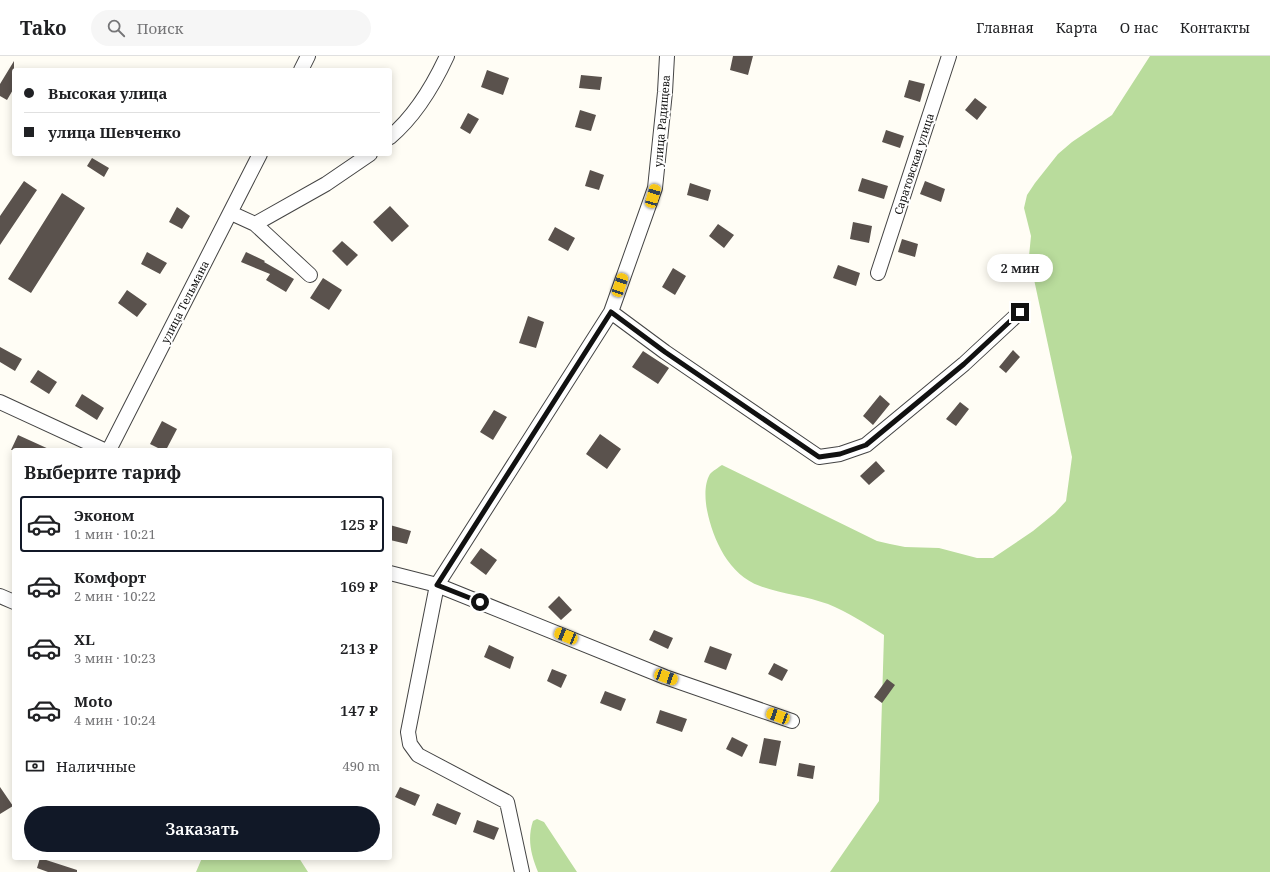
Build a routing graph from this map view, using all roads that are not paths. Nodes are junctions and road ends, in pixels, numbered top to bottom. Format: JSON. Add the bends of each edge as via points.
{"nodes":[{"id":1,"x":308,"y":56,"type":"edge"},
{"id":2,"x":447,"y":56,"type":"edge"},
{"id":3,"x":667,"y":56,"type":"edge"},
{"id":4,"x":949,"y":56,"type":"edge"},
{"id":5,"x":302,"y":68,"type":"edge"},
{"id":6,"x":392,"y":135,"type":"edge"},
{"id":7,"x":259,"y":156,"type":"edge"},
{"id":8,"x":367,"y":156,"type":"edge"},
{"id":9,"x":231,"y":213,"type":"junction"},
{"id":10,"x":255,"y":224,"type":"junction"},
{"id":11,"x":878,"y":273,"type":"dead end"},
{"id":12,"x":310,"y":275,"type":"dead end"},
{"id":13,"x":611,"y":312,"type":"junction"},
{"id":14,"x":1020,"y":312,"type":"dead end"},
{"id":15,"x":0,"y":402,"type":"edge"},
{"id":16,"x":100,"y":448,"type":"edge"},
{"id":17,"x":110,"y":448,"type":"edge"},
{"id":18,"x":392,"y":574,"type":"edge"},
{"id":19,"x":437,"y":585,"type":"junction"},
{"id":20,"x":0,"y":596,"type":"edge"},
{"id":21,"x":12,"y":601,"type":"edge"},
{"id":22,"x":792,"y":721,"type":"dead end"},
{"id":23,"x":522,"y":872,"type":"edge"}],
"edges":[{"from":1,"to":5,"type":"street"},
{"from":2,"to":6,"type":"street","via":[[436,79],[400,129]]},
{"from":3,"to":13,"type":"street","name":"улица Радищева","via":[[655,188]]},
{"from":4,"to":11,"type":"street","name":"Саратовская улица"},
{"from":7,"to":9,"type":"street","name":"улица Тельмана"},
{"from":8,"to":10,"type":"street","via":[[326,184]]},
{"from":9,"to":10,"type":"street"},
{"from":9,"to":17,"type":"street","name":"улица Тельмана"},
{"from":10,"to":12,"type":"street"},
{"from":13,"to":14,"type":"street","via":[[819,457],[840,454],[866,445],[964,364]]},
{"from":13,"to":19,"type":"street","name":"улица Радищева"},
{"from":15,"to":16,"type":"street"},
{"from":18,"to":19,"type":"street"},
{"from":19,"to":22,"type":"street","via":[[666,677]]},
{"from":19,"to":23,"type":"street","via":[[408,732],[410,744],[418,755],[507,802]]},
{"from":20,"to":21,"type":"street"}]}
